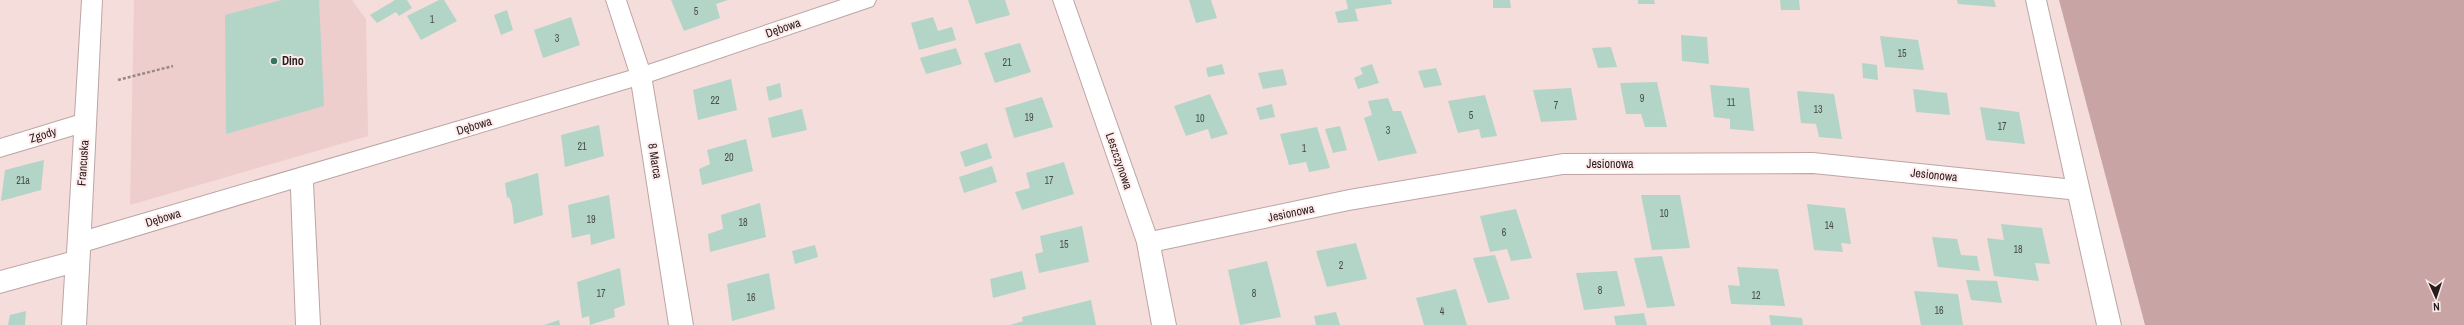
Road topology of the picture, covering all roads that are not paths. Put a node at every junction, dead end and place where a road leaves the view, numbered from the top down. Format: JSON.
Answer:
{"nodes":[{"id":1,"x":92,"y":0,"type":"edge"},
{"id":2,"x":616,"y":0,"type":"edge"},
{"id":3,"x":866,"y":0,"type":"edge"},
{"id":4,"x":1063,"y":0,"type":"edge"},
{"id":5,"x":2036,"y":0,"type":"edge"},
{"id":6,"x":641,"y":76,"type":"junction"},
{"id":7,"x":86,"y":122,"type":"junction"},
{"id":8,"x":0,"y":148,"type":"edge"},
{"id":9,"x":302,"y":176,"type":"junction"},
{"id":10,"x":2079,"y":190,"type":"junction"},
{"id":11,"x":1148,"y":243,"type":"junction"},
{"id":12,"x":78,"y":252,"type":"junction"},
{"id":13,"x":0,"y":282,"type":"edge"},
{"id":14,"x":74,"y":325,"type":"edge"},
{"id":15,"x":308,"y":325,"type":"edge"},
{"id":16,"x":681,"y":325,"type":"edge"},
{"id":17,"x":1164,"y":325,"type":"edge"},
{"id":18,"x":2109,"y":325,"type":"edge"}],
"edges":[{"from":1,"to":7,"type":"street","name":"Francuska"},
{"from":2,"to":6,"type":"street","name":"8 Marca"},
{"from":3,"to":6,"type":"street","name":"Dębowa"},
{"from":4,"to":11,"type":"street","name":"Leszczynowa"},
{"from":5,"to":10,"type":"street"},
{"from":6,"to":9,"type":"street","name":"Dębowa"},
{"from":6,"to":16,"type":"street","name":"8 Marca"},
{"from":7,"to":8,"type":"street","name":"Zgody"},
{"from":7,"to":12,"type":"street","name":"Francuska"},
{"from":9,"to":12,"type":"street","name":"Dębowa"},
{"from":9,"to":15,"type":"street"},
{"from":10,"to":11,"type":"street","name":"Jesionowa"},
{"from":10,"to":18,"type":"street"},
{"from":11,"to":17,"type":"street","name":"Leszczynowa"},
{"from":12,"to":13,"type":"street","name":"Dębowa"},
{"from":12,"to":14,"type":"street","name":"Francuska"}]}
